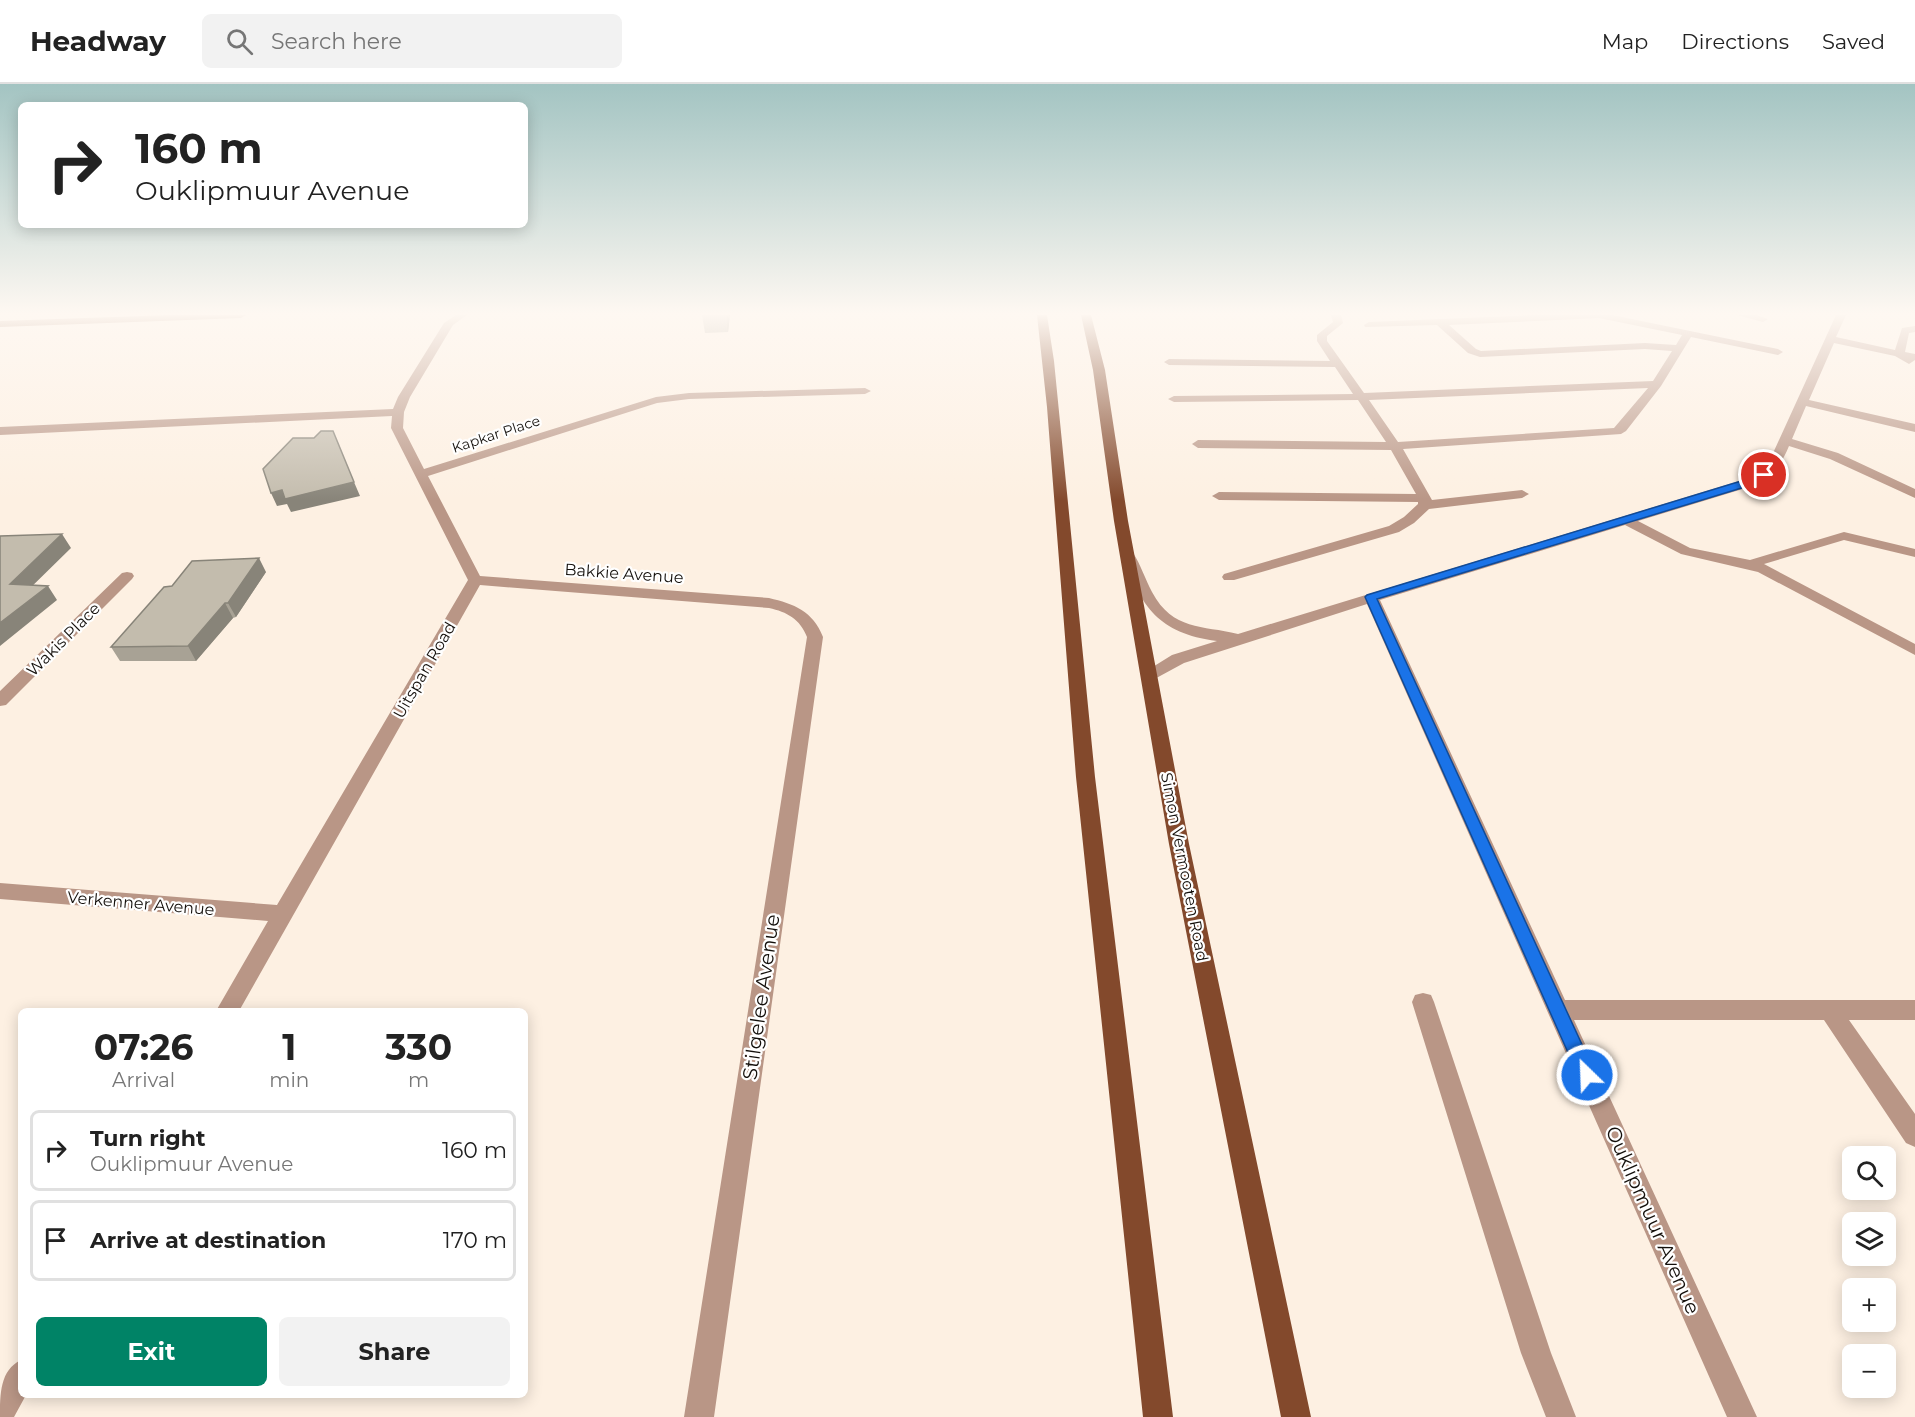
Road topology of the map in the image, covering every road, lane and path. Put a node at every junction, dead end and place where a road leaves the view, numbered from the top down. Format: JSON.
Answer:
{"nodes":[{"id":1,"x":416,"y":377,"type":"edge"},
{"id":2,"x":1050,"y":377,"type":"edge"},
{"id":3,"x":1100,"y":377,"type":"edge"},
{"id":4,"x":1347,"y":377,"type":"edge"},
{"id":5,"x":1661,"y":377,"type":"edge"},
{"id":6,"x":1813,"y":377,"type":"edge"},
{"id":7,"x":1657,"y":384,"type":"junction"},
{"id":8,"x":865,"y":391,"type":"dead end"},
{"id":9,"x":1361,"y":397,"type":"junction"},
{"id":10,"x":1173,"y":399,"type":"dead end"},
{"id":11,"x":1803,"y":402,"type":"junction"},
{"id":12,"x":398,"y":412,"type":"junction"},
{"id":13,"x":1915,"y":428,"type":"edge"},
{"id":14,"x":0,"y":431,"type":"edge"},
{"id":15,"x":1785,"y":441,"type":"junction"},
{"id":16,"x":1198,"y":444,"type":"dead end"},
{"id":17,"x":1395,"y":446,"type":"junction"},
{"id":18,"x":420,"y":474,"type":"junction"},
{"id":19,"x":1522,"y":494,"type":"dead end"},
{"id":20,"x":1915,"y":494,"type":"edge"},
{"id":21,"x":1219,"y":496,"type":"dead end"},
{"id":22,"x":1425,"y":501,"type":"junction"},
{"id":23,"x":1624,"y":519,"type":"junction"},
{"id":24,"x":1915,"y":553,"type":"edge"},
{"id":25,"x":1127,"y":554,"type":"junction"},
{"id":26,"x":1750,"y":564,"type":"junction"},
{"id":27,"x":127,"y":576,"type":"dead end"},
{"id":28,"x":1229,"y":577,"type":"dead end"},
{"id":29,"x":475,"y":580,"type":"junction"},
{"id":30,"x":1371,"y":597,"type":"junction"},
{"id":31,"x":769,"y":603,"type":"joint"},
{"id":32,"x":1239,"y":638,"type":"junction"},
{"id":33,"x":1915,"y":650,"type":"edge"},
{"id":34,"x":1149,"y":676,"type":"junction"},
{"id":35,"x":0,"y":701,"type":"edge"},
{"id":36,"x":0,"y":891,"type":"edge"},
{"id":37,"x":282,"y":914,"type":"junction"},
{"id":38,"x":1423,"y":1002,"type":"dead end"},
{"id":39,"x":229,"y":1008,"type":"edge"},
{"id":40,"x":1558,"y":1010,"type":"junction"},
{"id":41,"x":1830,"y":1010,"type":"junction"},
{"id":42,"x":1915,"y":1010,"type":"edge"},
{"id":43,"x":1915,"y":1135,"type":"edge"},
{"id":44,"x":18,"y":1380,"type":"edge"},
{"id":45,"x":0,"y":1412,"type":"edge"},
{"id":46,"x":699,"y":1417,"type":"edge"},
{"id":47,"x":1158,"y":1417,"type":"edge"},
{"id":48,"x":1296,"y":1417,"type":"edge"},
{"id":49,"x":1561,"y":1417,"type":"edge"},
{"id":50,"x":1742,"y":1417,"type":"edge"}],
"edges":[{"from":1,"to":12,"type":"street"},
{"from":2,"to":47,"type":"main road"},
{"from":3,"to":25,"type":"main road","name":"Simon Vermooten Road"},
{"from":4,"to":9,"type":"street"},
{"from":5,"to":7,"type":"street"},
{"from":6,"to":11,"type":"street"},
{"from":7,"to":9,"type":"street"},
{"from":7,"to":17,"type":"street"},
{"from":8,"to":18,"type":"street","name":"Kapkar Place"},
{"from":9,"to":10,"type":"street"},
{"from":9,"to":17,"type":"street"},
{"from":11,"to":13,"type":"street"},
{"from":11,"to":15,"type":"street"},
{"from":12,"to":14,"type":"street"},
{"from":12,"to":18,"type":"street"},
{"from":15,"to":20,"type":"street"},
{"from":15,"to":23,"type":"street"},
{"from":16,"to":17,"type":"street"},
{"from":17,"to":22,"type":"street"},
{"from":18,"to":29,"type":"street"},
{"from":19,"to":22,"type":"street"},
{"from":21,"to":22,"type":"street"},
{"from":22,"to":28,"type":"street"},
{"from":23,"to":26,"type":"street"},
{"from":23,"to":30,"type":"street"},
{"from":24,"to":26,"type":"street"},
{"from":25,"to":32,"type":"street"},
{"from":25,"to":34,"type":"main road","name":"Simon Vermooten Road"},
{"from":26,"to":33,"type":"street"},
{"from":27,"to":35,"type":"street","name":"Wakis Place"},
{"from":29,"to":31,"type":"street","name":"Bakkie Avenue"},
{"from":29,"to":37,"type":"street","name":"Uitspan Road"},
{"from":30,"to":32,"type":"street"},
{"from":30,"to":40,"type":"street","name":"Ouklipmuur Avenue"},
{"from":31,"to":46,"type":"street","name":"Stilgelee Avenue"},
{"from":32,"to":34,"type":"street"},
{"from":34,"to":48,"type":"main road","name":"Simon Vermooten Road"},
{"from":36,"to":37,"type":"street","name":"Verkenner Avenue"},
{"from":37,"to":39,"type":"street","name":"Uitspan Road"},
{"from":38,"to":49,"type":"street"},
{"from":40,"to":41,"type":"street"},
{"from":40,"to":50,"type":"street","name":"Ouklipmuur Avenue"},
{"from":41,"to":42,"type":"street"},
{"from":41,"to":43,"type":"street"},
{"from":44,"to":45,"type":"street"}]}
